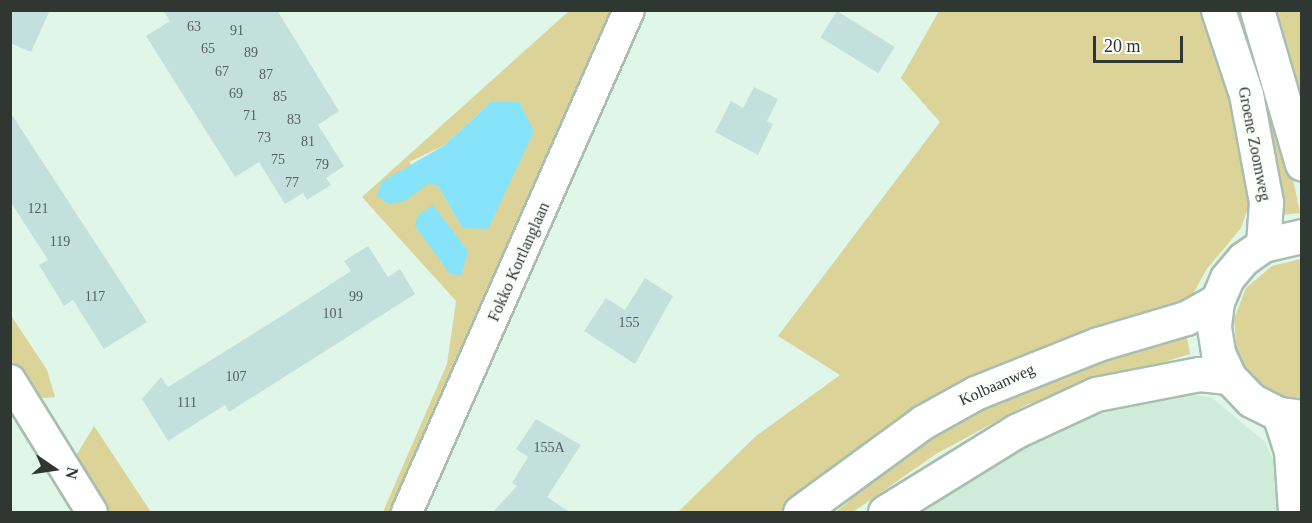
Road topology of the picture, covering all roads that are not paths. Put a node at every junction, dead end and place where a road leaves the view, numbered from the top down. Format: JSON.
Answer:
{"nodes":[{"id":1,"x":629,"y":10,"type":"edge"},
{"id":2,"x":1218,"y":10,"type":"edge"},
{"id":3,"x":1257,"y":10,"type":"edge"},
{"id":4,"x":1302,"y":164,"type":"edge"},
{"id":5,"x":1302,"y":236,"type":"edge"},
{"id":6,"x":1263,"y":245,"type":"junction"},
{"id":7,"x":1217,"y":301,"type":"junction"},
{"id":8,"x":1229,"y":377,"type":"junction"},
{"id":9,"x":10,"y":380,"type":"edge"},
{"id":10,"x":1290,"y":415,"type":"edge"},
{"id":11,"x":92,"y":513,"type":"edge"},
{"id":12,"x":407,"y":513,"type":"edge"},
{"id":13,"x":800,"y":513,"type":"edge"},
{"id":14,"x":885,"y":513,"type":"edge"},
{"id":15,"x":1296,"y":513,"type":"edge"}],
"edges":[{"from":1,"to":12,"type":"street","name":"Fokko Kortlanglaan"},
{"from":2,"to":6,"type":"street","name":"Groene Zoomweg"},
{"from":3,"to":4,"type":"street"},
{"from":5,"to":6,"type":"street"},
{"from":6,"to":7,"type":"street"},
{"from":7,"to":8,"type":"street"},
{"from":7,"to":13,"type":"street","name":"Kolbaanweg"},
{"from":8,"to":10,"type":"street"},
{"from":8,"to":14,"type":"street"},
{"from":9,"to":11,"type":"street"},
{"from":10,"to":15,"type":"street"}]}
